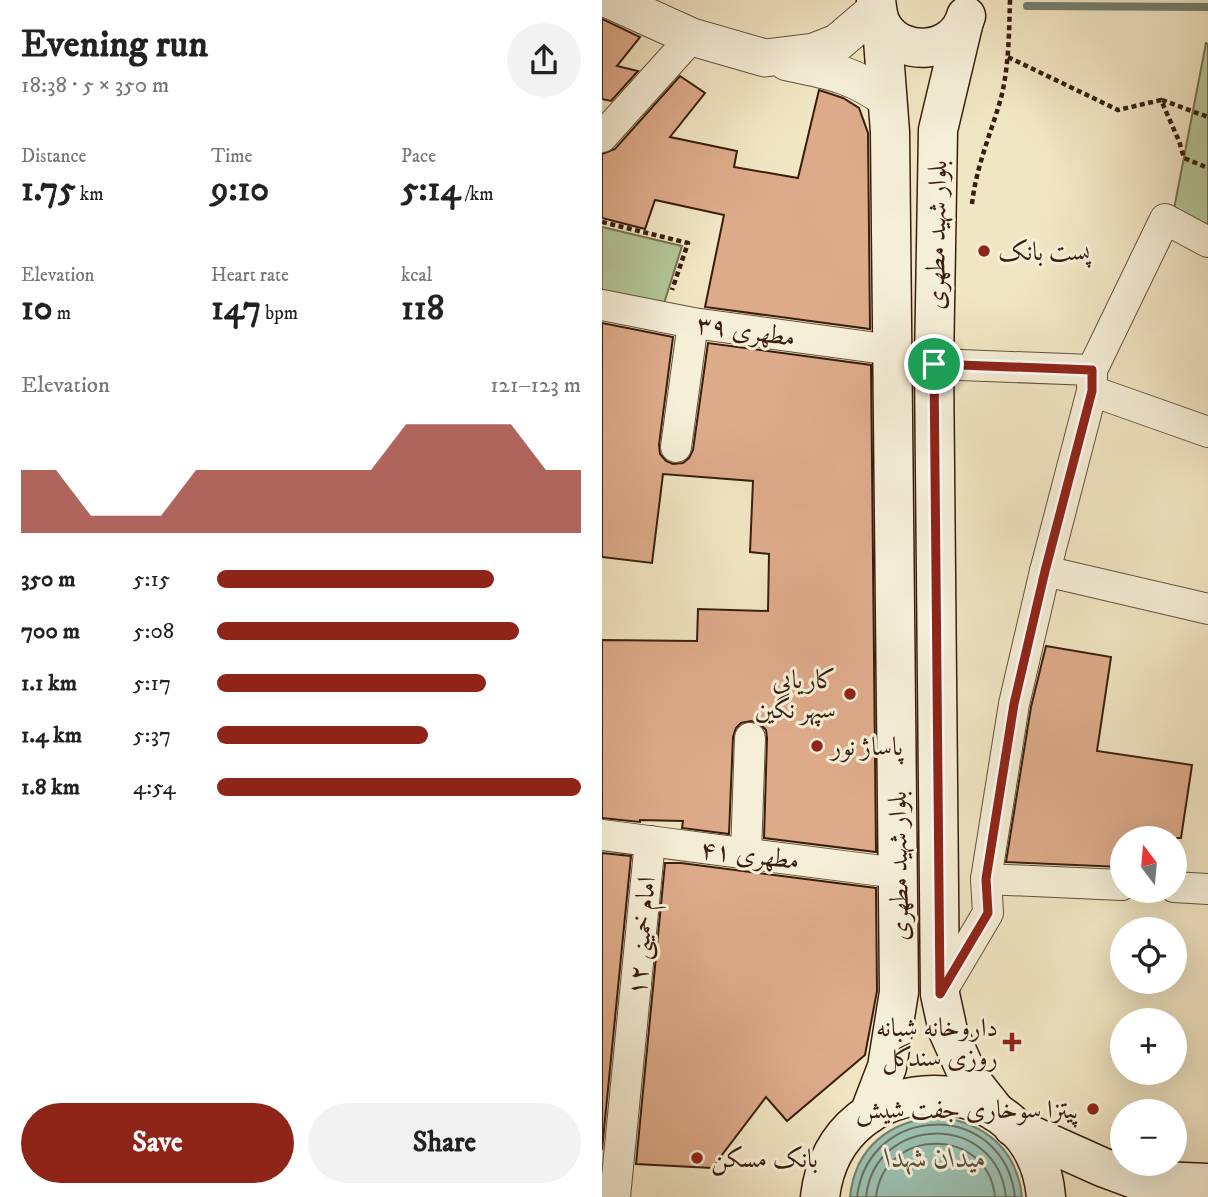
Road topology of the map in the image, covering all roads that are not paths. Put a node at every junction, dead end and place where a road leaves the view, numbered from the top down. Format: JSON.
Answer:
{"nodes":[{"id":1,"x":610,"y":0,"type":"edge"},
{"id":2,"x":879,"y":12,"type":"edge"},
{"id":3,"x":966,"y":12,"type":"edge"},
{"id":4,"x":692,"y":37,"type":"junction"},
{"id":5,"x":765,"y":58,"type":"junction"},
{"id":6,"x":887,"y":99,"type":"junction"},
{"id":7,"x":607,"y":123,"type":"edge"},
{"id":8,"x":1208,"y":242,"type":"edge"},
{"id":9,"x":602,"y":305,"type":"edge"},
{"id":10,"x":693,"y":323,"type":"junction"},
{"id":11,"x":892,"y":350,"type":"junction"},
{"id":12,"x":934,"y":364,"type":"junction"},
{"id":13,"x":1092,"y":380,"type":"junction"},
{"id":14,"x":1208,"y":432,"type":"edge"},
{"id":15,"x":676,"y":447,"type":"dead end"},
{"id":16,"x":1045,"y":571,"type":"junction"},
{"id":17,"x":1208,"y":609,"type":"edge"},
{"id":18,"x":750,"y":738,"type":"dead end"},
{"id":19,"x":602,"y":835,"type":"edge"},
{"id":20,"x":650,"y":841,"type":"junction"},
{"id":21,"x":746,"y":853,"type":"junction"},
{"id":22,"x":898,"y":873,"type":"junction"},
{"id":23,"x":986,"y":879,"type":"junction"},
{"id":24,"x":1110,"y":884,"type":"edge"},
{"id":25,"x":1187,"y":888,"type":"edge"},
{"id":26,"x":1208,"y":889,"type":"edge"},
{"id":27,"x":940,"y":994,"type":"junction"},
{"id":28,"x":869,"y":1114,"type":"junction"},
{"id":29,"x":1004,"y":1120,"type":"junction"},
{"id":30,"x":1208,"y":1182,"type":"edge"},
{"id":31,"x":615,"y":1197,"type":"edge"},
{"id":32,"x":820,"y":1197,"type":"edge"},
{"id":33,"x":1046,"y":1197,"type":"edge"}],
"edges":[{"from":1,"to":4,"type":"street"},
{"from":2,"to":3,"type":"main road"},
{"from":2,"to":5,"type":"street"},
{"from":2,"to":6,"type":"main road","name":"بلوار شهید مطهری"},
{"from":3,"to":12,"type":"main road","name":"بلوار شهید مطهری"},
{"from":4,"to":5,"type":"street"},
{"from":4,"to":7,"type":"street"},
{"from":5,"to":6,"type":"street"},
{"from":6,"to":11,"type":"main road","name":"بلوار شهید مطهری"},
{"from":8,"to":13,"type":"street"},
{"from":9,"to":10,"type":"street","name":"مطهری ۳۹"},
{"from":10,"to":11,"type":"street","name":"مطهری ۳۹"},
{"from":10,"to":15,"type":"street"},
{"from":11,"to":22,"type":"main road","name":"بلوار شهید مطهری"},
{"from":12,"to":13,"type":"street"},
{"from":12,"to":27,"type":"main road","name":"بلوار شهید مطهری"},
{"from":13,"to":14,"type":"street"},
{"from":13,"to":16,"type":"street"},
{"from":16,"to":17,"type":"street"},
{"from":16,"to":23,"type":"street"},
{"from":18,"to":21,"type":"street"},
{"from":19,"to":20,"type":"street","name":"مطهری ۴۱"},
{"from":20,"to":21,"type":"street","name":"مطهری ۴۱"},
{"from":20,"to":31,"type":"street","name":"امام خمینی ۱۲"},
{"from":21,"to":22,"type":"street","name":"مطهری ۴۱"},
{"from":22,"to":28,"type":"main road","name":"بلوار شهید مطهری"},
{"from":23,"to":24,"type":"street"},
{"from":23,"to":27,"type":"street"},
{"from":25,"to":26,"type":"street"},
{"from":27,"to":29,"type":"main road","name":"بلوار شهید مطهری"},
{"from":28,"to":29,"type":"main road"},
{"from":28,"to":32,"type":"main road"},
{"from":29,"to":30,"type":"main road"},
{"from":29,"to":33,"type":"main road"}]}
